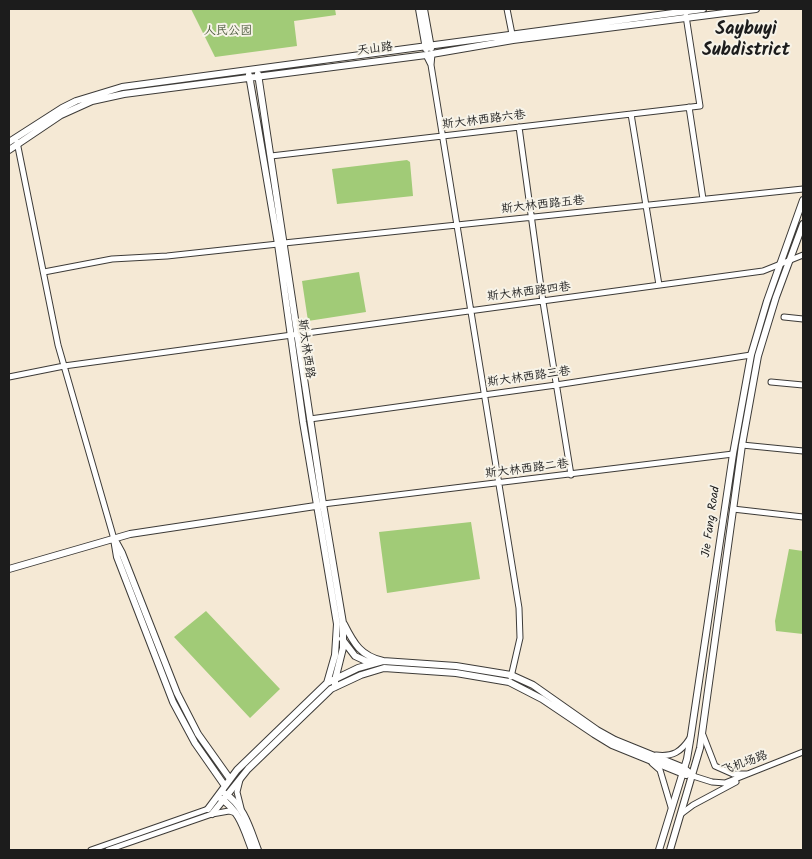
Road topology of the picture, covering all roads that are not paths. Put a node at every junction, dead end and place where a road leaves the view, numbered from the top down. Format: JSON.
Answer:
{"nodes":[{"id":1,"x":419,"y":9,"type":"edge"},
{"id":2,"x":424,"y":9,"type":"edge"},
{"id":3,"x":508,"y":9,"type":"edge"},
{"id":4,"x":703,"y":9,"type":"edge"},
{"id":5,"x":756,"y":9,"type":"edge"},
{"id":6,"x":685,"y":12,"type":"edge"},
{"id":7,"x":512,"y":34,"type":"junction"},
{"id":8,"x":428,"y":46,"type":"junction"},
{"id":9,"x":429,"y":55,"type":"junction"},
{"id":10,"x":249,"y":74,"type":"junction"},
{"id":11,"x":258,"y":74,"type":"junction"},
{"id":12,"x":689,"y":107,"type":"junction"},
{"id":13,"x":632,"y":114,"type":"junction"},
{"id":14,"x":519,"y":127,"type":"junction"},
{"id":15,"x":442,"y":136,"type":"junction"},
{"id":16,"x":17,"y":140,"type":"junction"},
{"id":17,"x":9,"y":142,"type":"edge"},
{"id":18,"x":9,"y":150,"type":"edge"},
{"id":19,"x":271,"y":156,"type":"junction"},
{"id":20,"x":803,"y":189,"type":"edge"},
{"id":21,"x":703,"y":199,"type":"junction"},
{"id":22,"x":803,"y":200,"type":"edge"},
{"id":23,"x":646,"y":205,"type":"junction"},
{"id":24,"x":532,"y":217,"type":"junction"},
{"id":25,"x":803,"y":224,"type":"edge"},
{"id":26,"x":457,"y":225,"type":"junction"},
{"id":27,"x":281,"y":244,"type":"junction"},
{"id":28,"x":803,"y":255,"type":"edge"},
{"id":29,"x":790,"y":260,"type":"junction"},
{"id":30,"x":780,"y":264,"type":"junction"},
{"id":31,"x":44,"y":272,"type":"junction"},
{"id":32,"x":659,"y":285,"type":"junction"},
{"id":33,"x":543,"y":302,"type":"junction"},
{"id":34,"x":471,"y":311,"type":"junction"},
{"id":35,"x":784,"y":317,"type":"dead end"},
{"id":36,"x":803,"y":319,"type":"edge"},
{"id":37,"x":295,"y":334,"type":"junction"},
{"id":38,"x":751,"y":355,"type":"junction"},
{"id":39,"x":64,"y":366,"type":"junction"},
{"id":40,"x":9,"y":377,"type":"edge"},
{"id":41,"x":771,"y":382,"type":"dead end"},
{"id":42,"x":556,"y":385,"type":"junction"},
{"id":43,"x":803,"y":385,"type":"edge"},
{"id":44,"x":484,"y":394,"type":"junction"},
{"id":45,"x":310,"y":419,"type":"junction"},
{"id":46,"x":742,"y":445,"type":"junction"},
{"id":47,"x":803,"y":451,"type":"edge"},
{"id":48,"x":733,"y":454,"type":"junction"},
{"id":49,"x":571,"y":475,"type":"junction"},
{"id":50,"x":499,"y":483,"type":"junction"},
{"id":51,"x":321,"y":505,"type":"junction"},
{"id":52,"x":733,"y":509,"type":"junction"},
{"id":53,"x":803,"y":517,"type":"edge"},
{"id":54,"x":114,"y":539,"type":"junction"},
{"id":55,"x":9,"y":569,"type":"edge"},
{"id":56,"x":343,"y":623,"type":"junction"},
{"id":57,"x":338,"y":629,"type":"junction"},
{"id":58,"x":343,"y":640,"type":"junction"},
{"id":59,"x":372,"y":664,"type":"junction"},
{"id":60,"x":384,"y":664,"type":"junction"},
{"id":61,"x":511,"y":675,"type":"junction"},
{"id":62,"x":335,"y":680,"type":"junction"},
{"id":63,"x":509,"y":682,"type":"junction"},
{"id":64,"x":327,"y":683,"type":"junction"},
{"id":65,"x":335,"y":688,"type":"junction"},
{"id":66,"x":702,"y":729,"type":"junction"},
{"id":67,"x":691,"y":735,"type":"junction"},
{"id":68,"x":803,"y":752,"type":"edge"},
{"id":69,"x":649,"y":757,"type":"junction"},
{"id":70,"x":683,"y":771,"type":"junction"},
{"id":71,"x":750,"y":774,"type":"junction"},
{"id":72,"x":242,"y":775,"type":"junction"},
{"id":73,"x":693,"y":776,"type":"junction"},
{"id":74,"x":230,"y":779,"type":"junction"},
{"id":75,"x":223,"y":794,"type":"junction"},
{"id":76,"x":671,"y":811,"type":"junction"},
{"id":77,"x":210,"y":812,"type":"junction"},
{"id":78,"x":240,"y":813,"type":"junction"},
{"id":79,"x":681,"y":814,"type":"junction"},
{"id":80,"x":91,"y":850,"type":"edge"},
{"id":81,"x":108,"y":850,"type":"edge"},
{"id":82,"x":252,"y":850,"type":"edge"},
{"id":83,"x":258,"y":850,"type":"edge"},
{"id":84,"x":659,"y":850,"type":"edge"},
{"id":85,"x":670,"y":850,"type":"edge"}],
"edges":[{"from":1,"to":8,"type":"main road"},
{"from":2,"to":8,"type":"main road"},
{"from":3,"to":7,"type":"street"},
{"from":4,"to":6,"type":"main road","name":"天山路"},
{"from":5,"to":6,"type":"main road","name":"天山路"},
{"from":6,"to":7,"type":"main road","name":"天山路"},
{"from":6,"to":9,"type":"main road","name":"天山路"},
{"from":6,"to":12,"type":"street","name":"斯大林西路六巷"},
{"from":7,"to":8,"type":"main road","name":"天山路"},
{"from":8,"to":9,"type":"main road"},
{"from":8,"to":11,"type":"main road","name":"天山路"},
{"from":9,"to":11,"type":"main road","name":"天山路"},
{"from":9,"to":15,"type":"street"},
{"from":10,"to":11,"type":"main road","name":"天山路"},
{"from":10,"to":16,"type":"main road","name":"天山路"},
{"from":10,"to":27,"type":"main road","name":"斯大林西路"},
{"from":11,"to":19,"type":"main road","name":"斯大林西路"},
{"from":12,"to":13,"type":"street","name":"斯大林西路六巷"},
{"from":12,"to":21,"type":"street"},
{"from":13,"to":14,"type":"street","name":"斯大林西路六巷"},
{"from":13,"to":23,"type":"street"},
{"from":14,"to":15,"type":"street","name":"斯大林西路六巷"},
{"from":14,"to":24,"type":"street"},
{"from":15,"to":19,"type":"street","name":"斯大林西路六巷"},
{"from":15,"to":26,"type":"street"},
{"from":16,"to":17,"type":"main road","name":"天山路"},
{"from":16,"to":18,"type":"main road","name":"天山路"},
{"from":16,"to":31,"type":"street"},
{"from":19,"to":27,"type":"main road","name":"斯大林西路"},
{"from":20,"to":21,"type":"street","name":"斯大林西路五巷"},
{"from":21,"to":23,"type":"street","name":"斯大林西路五巷"},
{"from":22,"to":30,"type":"main road","name":"Jie Fang Road"},
{"from":23,"to":24,"type":"street","name":"斯大林西路五巷"},
{"from":23,"to":32,"type":"street"},
{"from":24,"to":26,"type":"street","name":"斯大林西路五巷"},
{"from":24,"to":33,"type":"street"},
{"from":25,"to":29,"type":"main road","name":"Jie Fang Road"},
{"from":26,"to":27,"type":"street","name":"斯大林西路五巷"},
{"from":26,"to":34,"type":"street"},
{"from":27,"to":31,"type":"street","name":"斯大林西路五巷"},
{"from":27,"to":37,"type":"main road","name":"斯大林西路"},
{"from":28,"to":29,"type":"street","name":"斯大林西路四巷"},
{"from":29,"to":30,"type":"street","name":"斯大林西路四巷"},
{"from":29,"to":46,"type":"main road","name":"Jie Fang Road"},
{"from":30,"to":32,"type":"street","name":"斯大林西路四巷"},
{"from":30,"to":38,"type":"main road","name":"Jie Fang Road"},
{"from":31,"to":39,"type":"street"},
{"from":32,"to":33,"type":"street","name":"斯大林西路四巷"},
{"from":33,"to":34,"type":"street","name":"斯大林西路四巷"},
{"from":33,"to":42,"type":"street"},
{"from":34,"to":37,"type":"street","name":"斯大林西路四巷"},
{"from":34,"to":44,"type":"street"},
{"from":35,"to":36,"type":"street"},
{"from":37,"to":39,"type":"street","name":"斯大林西路四巷"},
{"from":37,"to":45,"type":"main road","name":"斯大林西路"},
{"from":37,"to":51,"type":"main road","name":"斯大林西路"},
{"from":38,"to":42,"type":"street","name":"斯大林西路三巷"},
{"from":38,"to":48,"type":"main road","name":"Jie Fang Road"},
{"from":39,"to":40,"type":"street","name":"斯大林西路四巷"},
{"from":39,"to":54,"type":"street"},
{"from":41,"to":43,"type":"street"},
{"from":42,"to":44,"type":"street","name":"斯大林西路三巷"},
{"from":42,"to":49,"type":"street"},
{"from":44,"to":45,"type":"street","name":"斯大林西路三巷"},
{"from":44,"to":50,"type":"street"},
{"from":45,"to":51,"type":"main road","name":"斯大林西路"},
{"from":46,"to":47,"type":"street"},
{"from":46,"to":52,"type":"main road","name":"Jie Fang Road"},
{"from":48,"to":49,"type":"street","name":"斯大林西路二巷"},
{"from":48,"to":67,"type":"main road","name":"Jie Fang Road"},
{"from":49,"to":50,"type":"street","name":"斯大林西路二巷"},
{"from":50,"to":51,"type":"street","name":"斯大林西路二巷"},
{"from":50,"to":61,"type":"street"},
{"from":51,"to":54,"type":"main road"},
{"from":51,"to":56,"type":"main road","name":"斯大林西路"},
{"from":51,"to":57,"type":"main road","name":"斯大林西路"},
{"from":52,"to":53,"type":"street"},
{"from":52,"to":66,"type":"main road","name":"Jie Fang Road"},
{"from":54,"to":55,"type":"main road"},
{"from":54,"to":74,"type":"main road"},
{"from":54,"to":75,"type":"main road"},
{"from":56,"to":58,"type":"main road"},
{"from":56,"to":60,"type":"main road"},
{"from":57,"to":58,"type":"main road"},
{"from":57,"to":64,"type":"main road"},
{"from":58,"to":59,"type":"main road"},
{"from":58,"to":62,"type":"main road"},
{"from":59,"to":60,"type":"main road"},
{"from":59,"to":62,"type":"main road"},
{"from":60,"to":61,"type":"main road"},
{"from":60,"to":63,"type":"main road"},
{"from":60,"to":65,"type":"main road"},
{"from":61,"to":63,"type":"street"},
{"from":61,"to":69,"type":"main road"},
{"from":62,"to":64,"type":"main road"},
{"from":62,"to":65,"type":"main road"},
{"from":63,"to":69,"type":"main road"},
{"from":64,"to":74,"type":"main road"},
{"from":65,"to":72,"type":"main road"},
{"from":66,"to":71,"type":"street"},
{"from":66,"to":73,"type":"main road","name":"Jie Fang Road"},
{"from":67,"to":69,"type":"street"},
{"from":67,"to":70,"type":"main road","name":"Jie Fang Road"},
{"from":68,"to":71,"type":"street","name":"飞机场路"},
{"from":69,"to":70,"type":"main road"},
{"from":69,"to":76,"type":"street"},
{"from":70,"to":73,"type":"main road"},
{"from":70,"to":76,"type":"main road","name":"Jie Fang Road"},
{"from":71,"to":73,"type":"street","name":"飞机场路"},
{"from":71,"to":79,"type":"street"},
{"from":72,"to":75,"type":"main road"},
{"from":72,"to":78,"type":"street"},
{"from":73,"to":79,"type":"main road","name":"Jie Fang Road"},
{"from":74,"to":75,"type":"main road"},
{"from":75,"to":77,"type":"main road"},
{"from":75,"to":78,"type":"main road"},
{"from":76,"to":84,"type":"main road","name":"Jie Fang Road"},
{"from":77,"to":78,"type":"street"},
{"from":77,"to":80,"type":"street"},
{"from":77,"to":81,"type":"street"},
{"from":78,"to":82,"type":"main road"},
{"from":78,"to":83,"type":"main road"},
{"from":79,"to":85,"type":"main road","name":"Jie Fang Road"}]}
